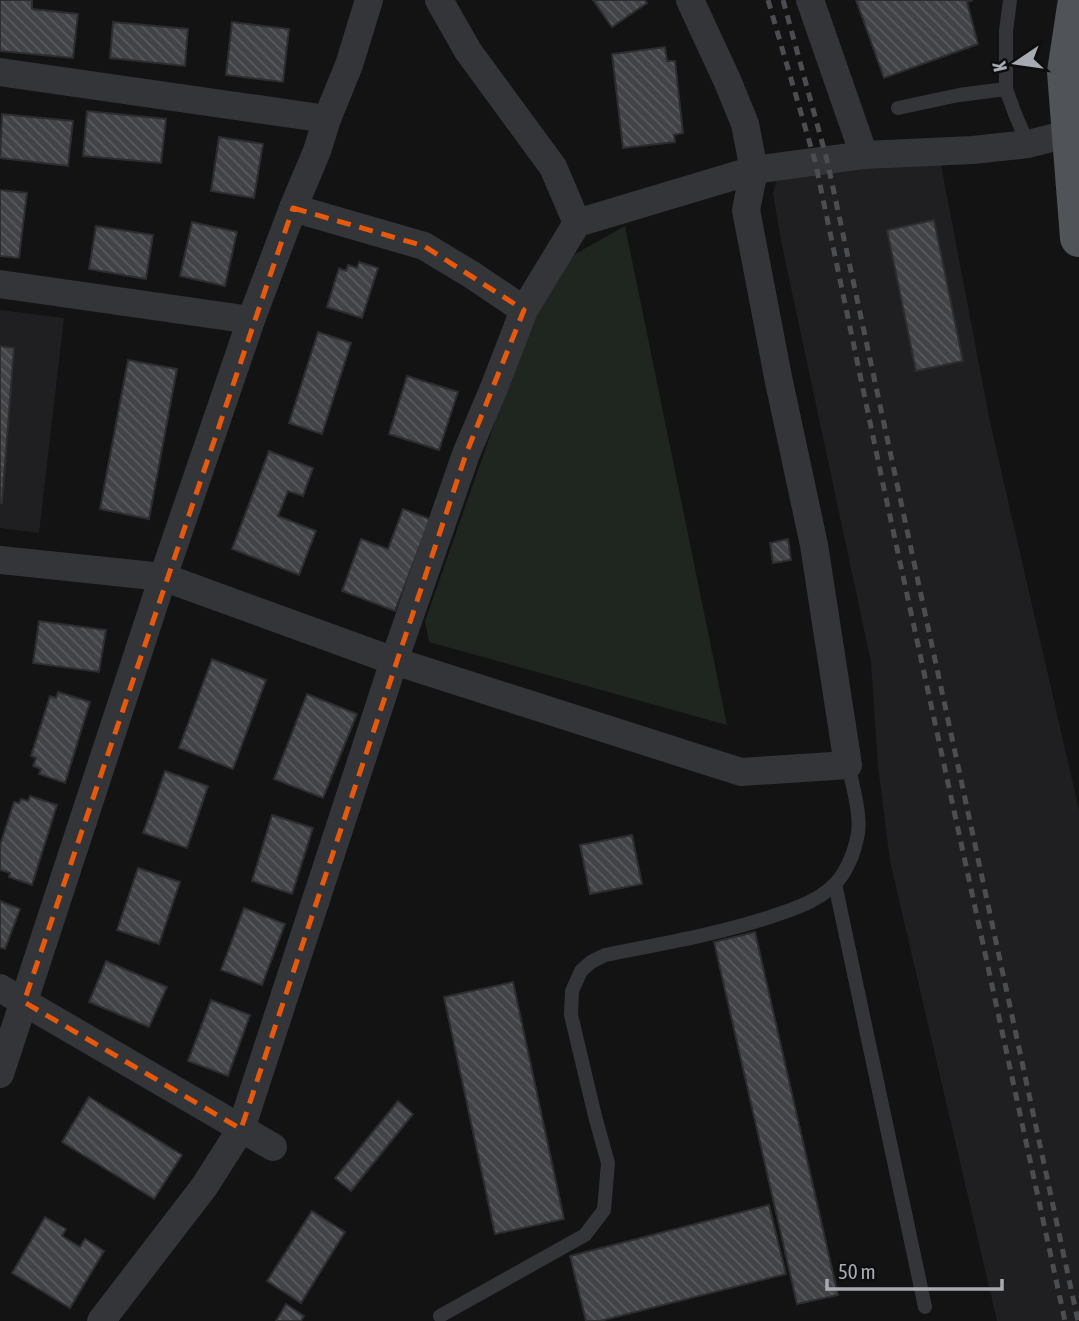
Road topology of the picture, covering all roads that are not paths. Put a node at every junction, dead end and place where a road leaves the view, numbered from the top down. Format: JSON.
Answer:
{"nodes":[{"id":1,"x":369,"y":0,"type":"edge"},
{"id":2,"x":439,"y":0,"type":"edge"},
{"id":3,"x":690,"y":0,"type":"edge"},
{"id":4,"x":810,"y":0,"type":"edge"},
{"id":5,"x":1010,"y":0,"type":"edge"},
{"id":6,"x":1074,"y":9,"type":"edge"},
{"id":7,"x":0,"y":72,"type":"edge"},
{"id":8,"x":1006,"y":89,"type":"junction"},
{"id":9,"x":898,"y":108,"type":"dead end"},
{"id":10,"x":327,"y":119,"type":"junction"},
{"id":11,"x":1071,"y":133,"type":"junction"},
{"id":12,"x":1028,"y":144,"type":"junction"},
{"id":13,"x":864,"y":155,"type":"junction"},
{"id":14,"x":754,"y":170,"type":"junction"},
{"id":15,"x":293,"y":208,"type":"junction"},
{"id":16,"x":577,"y":223,"type":"junction"},
{"id":17,"x":1079,"y":238,"type":"edge"},
{"id":18,"x":0,"y":284,"type":"edge"},
{"id":19,"x":524,"y":310,"type":"junction"},
{"id":20,"x":251,"y":320,"type":"junction"},
{"id":21,"x":0,"y":560,"type":"edge"},
{"id":22,"x":163,"y":576,"type":"junction"},
{"id":23,"x":394,"y":662,"type":"junction"},
{"id":24,"x":848,"y":765,"type":"junction"},
{"id":25,"x":835,"y":884,"type":"junction"},
{"id":26,"x":12,"y":995,"type":"edge"},
{"id":27,"x":0,"y":1074,"type":"edge"},
{"id":28,"x":242,"y":1129,"type":"junction"},
{"id":29,"x":273,"y":1147,"type":"dead end"},
{"id":30,"x":925,"y":1307,"type":"dead end"},
{"id":31,"x":440,"y":1315,"type":"dead end"},
{"id":32,"x":102,"y":1321,"type":"edge"}],
"edges":[{"from":1,"to":10,"type":"street"},
{"from":2,"to":16,"type":"street"},
{"from":3,"to":14,"type":"street"},
{"from":4,"to":13,"type":"street"},
{"from":5,"to":8,"type":"lane"},
{"from":6,"to":11,"type":"main road"},
{"from":7,"to":10,"type":"street"},
{"from":8,"to":9,"type":"lane"},
{"from":8,"to":12,"type":"lane"},
{"from":10,"to":15,"type":"street"},
{"from":11,"to":12,"type":"street"},
{"from":11,"to":17,"type":"main road"},
{"from":12,"to":13,"type":"street"},
{"from":13,"to":14,"type":"street"},
{"from":14,"to":16,"type":"street"},
{"from":14,"to":24,"type":"street"},
{"from":15,"to":19,"type":"street"},
{"from":15,"to":20,"type":"street"},
{"from":16,"to":19,"type":"street"},
{"from":18,"to":20,"type":"street"},
{"from":19,"to":23,"type":"street"},
{"from":20,"to":22,"type":"street"},
{"from":21,"to":22,"type":"street"},
{"from":22,"to":23,"type":"street"},
{"from":22,"to":26,"type":"street"},
{"from":23,"to":24,"type":"street"},
{"from":23,"to":28,"type":"street"},
{"from":24,"to":25,"type":"lane"},
{"from":25,"to":30,"type":"lane"},
{"from":25,"to":31,"type":"lane"},
{"from":26,"to":27,"type":"street"},
{"from":26,"to":28,"type":"street"},
{"from":28,"to":29,"type":"street"},
{"from":28,"to":32,"type":"street"}]}
